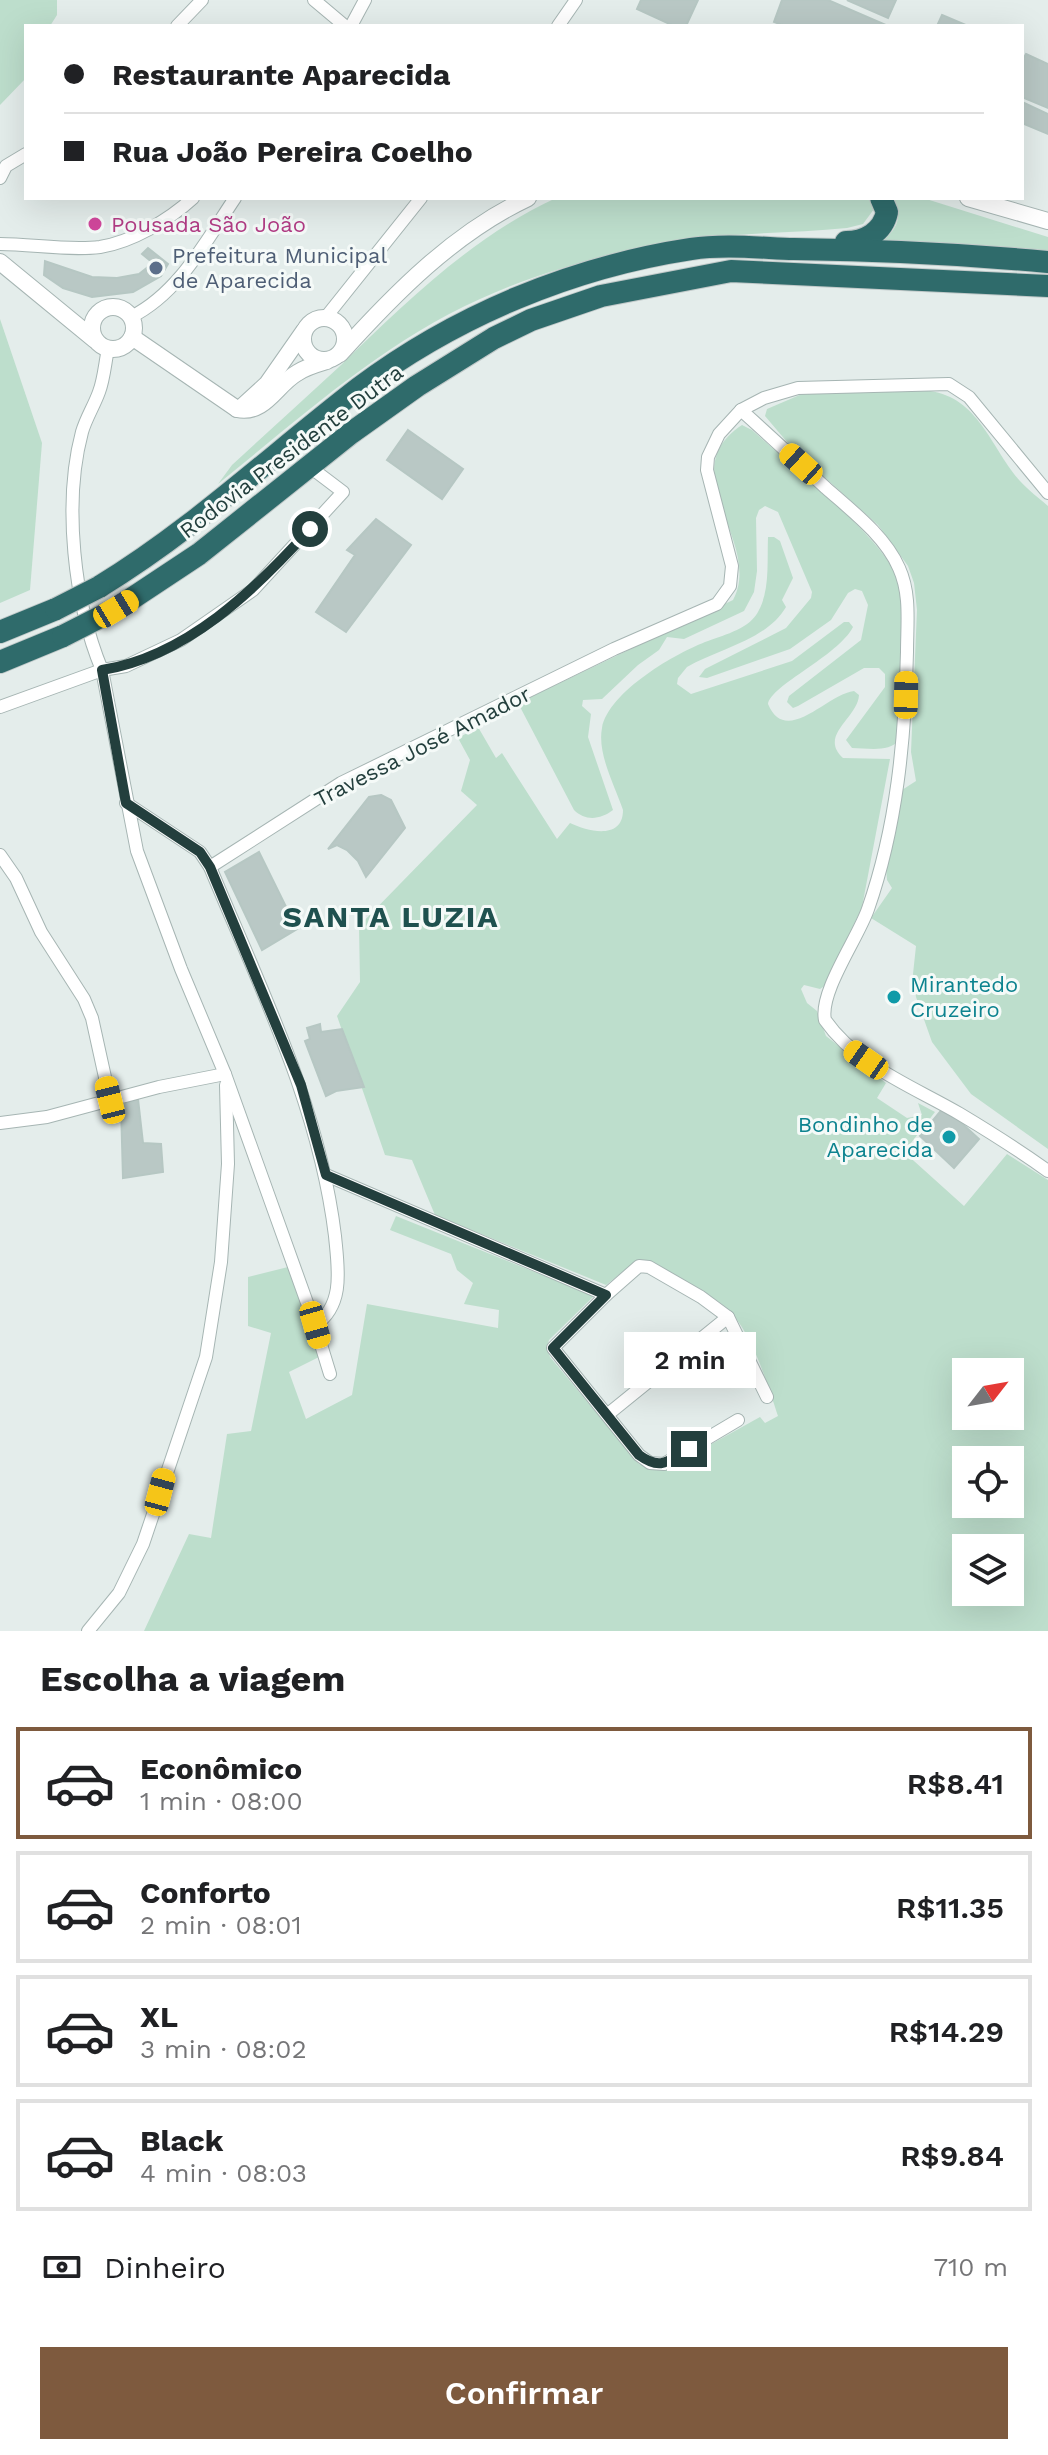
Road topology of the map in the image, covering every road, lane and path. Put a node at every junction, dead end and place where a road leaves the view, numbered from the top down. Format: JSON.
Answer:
{"nodes":[{"id":1,"x":202,"y":0,"type":"edge"},
{"id":2,"x":314,"y":0,"type":"edge"},
{"id":3,"x":365,"y":0,"type":"edge"},
{"id":4,"x":576,"y":0,"type":"edge"},
{"id":5,"x":179,"y":24,"type":"edge"},
{"id":6,"x":345,"y":24,"type":"edge"},
{"id":7,"x":349,"y":24,"type":"edge"},
{"id":8,"x":559,"y":24,"type":"edge"},
{"id":9,"x":24,"y":155,"type":"edge"},
{"id":10,"x":0,"y":178,"type":"edge"},
{"id":11,"x":190,"y":200,"type":"edge"},
{"id":12,"x":234,"y":200,"type":"edge"},
{"id":13,"x":419,"y":200,"type":"edge"},
{"id":14,"x":525,"y":200,"type":"edge"},
{"id":15,"x":882,"y":200,"type":"edge"},
{"id":16,"x":975,"y":200,"type":"edge"},
{"id":17,"x":1048,"y":221,"type":"edge"},
{"id":18,"x":0,"y":244,"type":"edge"},
{"id":19,"x":754,"y":248,"type":"junction"},
{"id":20,"x":0,"y":262,"type":"edge"},
{"id":21,"x":1048,"y":262,"type":"edge"},
{"id":22,"x":1048,"y":286,"type":"edge"},
{"id":23,"x":57,"y":306,"type":"junction"},
{"id":24,"x":108,"y":307,"type":"junction"},
{"id":25,"x":380,"y":310,"type":"junction"},
{"id":26,"x":131,"y":317,"type":"junction"},
{"id":27,"x":329,"y":318,"type":"junction"},
{"id":28,"x":305,"y":330,"type":"junction"},
{"id":29,"x":132,"y":337,"type":"junction"},
{"id":30,"x":102,"y":345,"type":"junction"},
{"id":31,"x":335,"y":357,"type":"junction"},
{"id":32,"x":237,"y":409,"type":"junction"},
{"id":33,"x":741,"y":410,"type":"junction"},
{"id":34,"x":310,"y":467,"type":"junction"},
{"id":35,"x":1048,"y":493,"type":"edge"},
{"id":36,"x":0,"y":632,"type":"edge"},
{"id":37,"x":0,"y":662,"type":"edge"},
{"id":38,"x":102,"y":670,"type":"junction"},
{"id":39,"x":0,"y":707,"type":"edge"},
{"id":40,"x":126,"y":803,"type":"junction"},
{"id":41,"x":0,"y":855,"type":"edge"},
{"id":42,"x":210,"y":867,"type":"junction"},
{"id":43,"x":225,"y":1074,"type":"junction"},
{"id":44,"x":110,"y":1100,"type":"junction"},
{"id":45,"x":0,"y":1123,"type":"edge"},
{"id":46,"x":253,"y":1152,"type":"junction"},
{"id":47,"x":228,"y":1164,"type":"junction"},
{"id":48,"x":1048,"y":1171,"type":"edge"},
{"id":49,"x":326,"y":1175,"type":"junction"},
{"id":50,"x":606,"y":1295,"type":"junction"},
{"id":51,"x":728,"y":1317,"type":"junction"},
{"id":52,"x":315,"y":1325,"type":"junction"},
{"id":53,"x":330,"y":1374,"type":"dead end"},
{"id":54,"x":767,"y":1397,"type":"dead end"},
{"id":55,"x":607,"y":1415,"type":"junction"},
{"id":56,"x":738,"y":1420,"type":"dead end"},
{"id":57,"x":88,"y":1631,"type":"edge"}],
"edges":[{"from":1,"to":5,"type":"street"},
{"from":2,"to":6,"type":"street"},
{"from":3,"to":7,"type":"street"},
{"from":4,"to":8,"type":"street"},
{"from":9,"to":10,"type":"street"},
{"from":11,"to":18,"type":"street"},
{"from":12,"to":26,"type":"street"},
{"from":13,"to":27,"type":"street"},
{"from":14,"to":25,"type":"street"},
{"from":15,"to":19,"type":"highway"},
{"from":16,"to":17,"type":"street"},
{"from":19,"to":21,"type":"highway","name":"Rodovia Presidente Dutra"},
{"from":19,"to":36,"type":"highway","name":"Rodovia Presidente Dutra","bridge":true},
{"from":20,"to":23,"type":"street"},
{"from":22,"to":34,"type":"highway","name":"Rodovia Presidente Dutra"},
{"from":23,"to":24,"type":"street"},
{"from":23,"to":30,"type":"street"},
{"from":24,"to":26,"type":"street"},
{"from":24,"to":30,"type":"street"},
{"from":25,"to":27,"type":"street"},
{"from":25,"to":31,"type":"street"},
{"from":26,"to":29,"type":"street"},
{"from":27,"to":28,"type":"street"},
{"from":27,"to":31,"type":"street"},
{"from":28,"to":31,"type":"street"},
{"from":28,"to":32,"type":"street"},
{"from":29,"to":30,"type":"street"},
{"from":29,"to":32,"type":"street"},
{"from":30,"to":38,"type":"street"},
{"from":31,"to":32,"type":"street"},
{"from":33,"to":35,"type":"street"},
{"from":33,"to":42,"type":"street","name":"Travessa José Amador"},
{"from":33,"to":48,"type":"street"},
{"from":34,"to":37,"type":"highway","name":"Rodovia Presidente Dutra","bridge":true},
{"from":34,"to":38,"type":"street"},
{"from":38,"to":39,"type":"street"},
{"from":38,"to":40,"type":"street"},
{"from":40,"to":42,"type":"street"},
{"from":40,"to":43,"type":"street"},
{"from":41,"to":44,"type":"street"},
{"from":42,"to":49,"type":"street"},
{"from":43,"to":44,"type":"street"},
{"from":43,"to":46,"type":"street"},
{"from":43,"to":47,"type":"street"},
{"from":44,"to":45,"type":"street"},
{"from":46,"to":47,"type":"street"},
{"from":46,"to":52,"type":"street"},
{"from":47,"to":57,"type":"street"},
{"from":49,"to":50,"type":"street"},
{"from":49,"to":52,"type":"street"},
{"from":50,"to":51,"type":"street"},
{"from":50,"to":55,"type":"street"},
{"from":51,"to":54,"type":"street"},
{"from":51,"to":55,"type":"street"},
{"from":52,"to":53,"type":"street"},
{"from":55,"to":56,"type":"street"}]}
